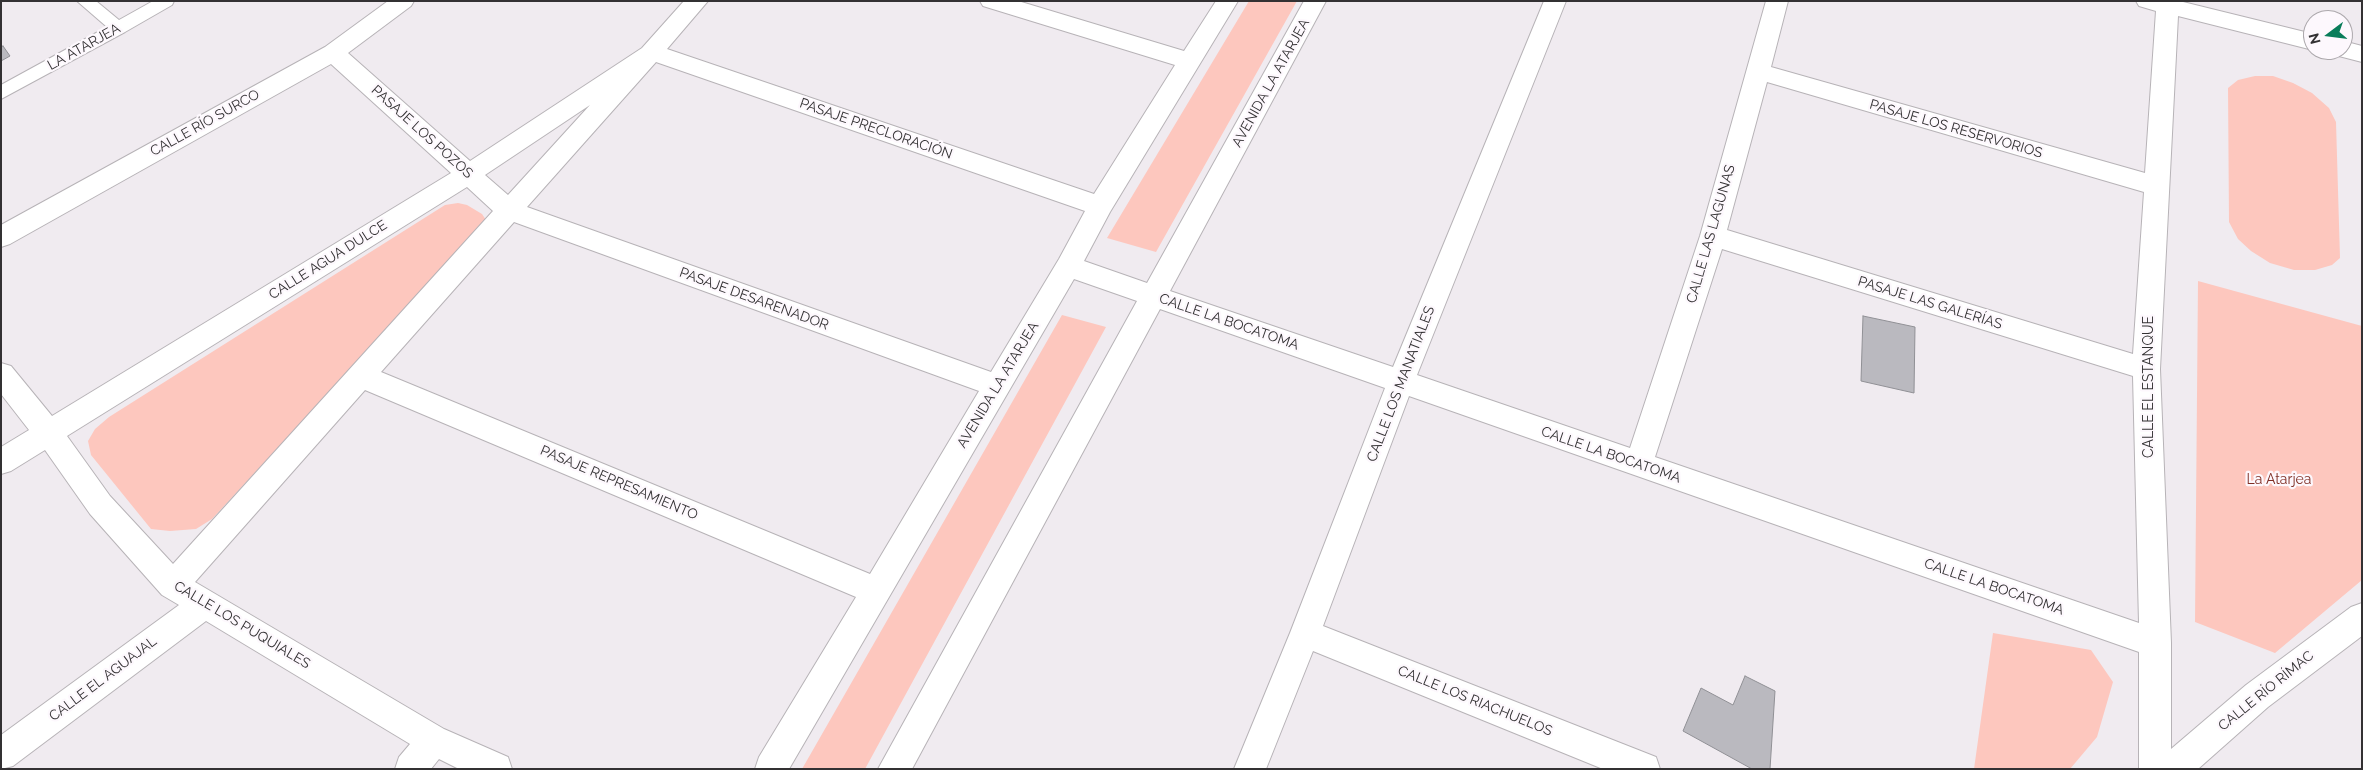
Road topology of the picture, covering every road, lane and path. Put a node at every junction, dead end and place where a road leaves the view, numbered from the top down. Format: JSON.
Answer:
{"nodes":[{"id":1,"x":85,"y":1,"type":"edge"},
{"id":2,"x":166,"y":1,"type":"edge"},
{"id":3,"x":403,"y":1,"type":"edge"},
{"id":4,"x":697,"y":1,"type":"edge"},
{"id":5,"x":991,"y":1,"type":"edge"},
{"id":6,"x":1227,"y":1,"type":"edge"},
{"id":7,"x":1315,"y":1,"type":"edge"},
{"id":8,"x":1556,"y":1,"type":"edge"},
{"id":9,"x":1778,"y":1,"type":"edge"},
{"id":10,"x":2157,"y":4,"type":"edge"},
{"id":11,"x":119,"y":28,"type":"junction"},
{"id":12,"x":2303,"y":40,"type":"edge"},
{"id":13,"x":652,"y":52,"type":"junction"},
{"id":14,"x":334,"y":54,"type":"junction"},
{"id":15,"x":1190,"y":61,"type":"junction"},
{"id":16,"x":1756,"y":71,"type":"junction"},
{"id":17,"x":1,"y":93,"type":"edge"},
{"id":18,"x":468,"y":174,"type":"junction"},
{"id":19,"x":2156,"y":186,"type":"junction"},
{"id":20,"x":1100,"y":206,"type":"junction"},
{"id":21,"x":510,"y":211,"type":"junction"},
{"id":22,"x":1713,"y":236,"type":"junction"},
{"id":23,"x":1,"y":237,"type":"edge"},
{"id":24,"x":1068,"y":266,"type":"junction"},
{"id":25,"x":1154,"y":296,"type":"junction"},
{"id":26,"x":2146,"y":369,"type":"junction"},
{"id":27,"x":1,"y":374,"type":"edge"},
{"id":28,"x":362,"y":376,"type":"junction"},
{"id":29,"x":1401,"y":382,"type":"junction"},
{"id":30,"x":998,"y":386,"type":"junction"},
{"id":31,"x":48,"y":432,"type":"junction"},
{"id":32,"x":1,"y":462,"type":"edge"},
{"id":33,"x":1639,"y":464,"type":"junction"},
{"id":34,"x":172,"y":585,"type":"junction"},
{"id":35,"x":876,"y":591,"type":"junction"},
{"id":36,"x":204,"y":604,"type":"junction"},
{"id":37,"x":2362,"y":616,"type":"edge"},
{"id":38,"x":1305,"y":633,"type":"junction"},
{"id":39,"x":2155,"y":643,"type":"junction"},
{"id":40,"x":433,"y":740,"type":"junction"},
{"id":41,"x":1,"y":755,"type":"edge"},
{"id":42,"x":411,"y":769,"type":"edge"},
{"id":43,"x":496,"y":769,"type":"edge"},
{"id":44,"x":771,"y":769,"type":"edge"},
{"id":45,"x":894,"y":769,"type":"edge"},
{"id":46,"x":1250,"y":769,"type":"edge"},
{"id":47,"x":1644,"y":769,"type":"edge"},
{"id":48,"x":2155,"y":769,"type":"edge"},
{"id":49,"x":2173,"y":769,"type":"edge"}],
"edges":[{"from":1,"to":11,"type":"lane"},
{"from":2,"to":11,"type":"lane","name":"LA ATARJEA"},
{"from":3,"to":14,"type":"street","name":"CALLE RÍO SURCO"},
{"from":4,"to":13,"type":"street","name":"CALLE AGUA DULCE"},
{"from":5,"to":15,"type":"street"},
{"from":6,"to":15,"type":"street","name":"AVENIDA LA ATARJEA"},
{"from":7,"to":25,"type":"street","name":"AVENIDA LA ATARJEA"},
{"from":8,"to":29,"type":"street","name":"CALLE LOS MANATIALES"},
{"from":9,"to":16,"type":"street","name":"CALLE LAS LAGUNAS"},
{"from":10,"to":12,"type":"street"},
{"from":10,"to":19,"type":"street","name":"CALLE EL ESTANQUE"},
{"from":11,"to":17,"type":"lane","name":"LA ATARJEA"},
{"from":13,"to":18,"type":"street","name":"CALLE AGUA DULCE"},
{"from":13,"to":20,"type":"street","name":"PASAJE PRECLORACIÓN"},
{"from":13,"to":21,"type":"street","name":"CALLE AGUA DULCE"},
{"from":14,"to":18,"type":"street","name":"PASAJE LOS POZOS"},
{"from":14,"to":23,"type":"street","name":"CALLE RÍO SURCO"},
{"from":15,"to":20,"type":"street","name":"AVENIDA LA ATARJEA"},
{"from":16,"to":19,"type":"street","name":"PASAJE LOS RESERVORIOS"},
{"from":16,"to":22,"type":"street","name":"CALLE LAS LAGUNAS"},
{"from":18,"to":21,"type":"street","name":"PASAJE LOS POZOS"},
{"from":18,"to":31,"type":"street","name":"CALLE AGUA DULCE"},
{"from":19,"to":26,"type":"street","name":"CALLE EL ESTANQUE"},
{"from":20,"to":24,"type":"street","name":"AVENIDA LA ATARJEA"},
{"from":21,"to":28,"type":"street","name":"CALLE AGUA DULCE"},
{"from":21,"to":30,"type":"street","name":"PASAJE DESARENADOR"},
{"from":22,"to":26,"type":"street","name":"PASAJE LAS GALERÍAS"},
{"from":22,"to":33,"type":"street","name":"CALLE LAS LAGUNAS"},
{"from":24,"to":25,"type":"street","name":"CALLE LA BOCATOMA"},
{"from":24,"to":30,"type":"street","name":"AVENIDA LA ATARJEA"},
{"from":25,"to":29,"type":"street","name":"CALLE LA BOCATOMA"},
{"from":25,"to":45,"type":"street","name":"AVENIDA LA ATARJEA"},
{"from":26,"to":39,"type":"street","name":"CALLE EL ESTANQUE"},
{"from":27,"to":31,"type":"street","name":"CALLE LOS PUQUIALES"},
{"from":28,"to":34,"type":"street","name":"CALLE AGUA DULCE"},
{"from":28,"to":35,"type":"street","name":"PASAJE REPRESAMIENTO"},
{"from":29,"to":33,"type":"street","name":"CALLE LA BOCATOMA"},
{"from":29,"to":38,"type":"street","name":"CALLE LOS MANATIALES"},
{"from":30,"to":35,"type":"street","name":"AVENIDA LA ATARJEA"},
{"from":31,"to":32,"type":"street","name":"CALLE AGUA DULCE"},
{"from":31,"to":34,"type":"street","name":"CALLE LOS PUQUIALES"},
{"from":33,"to":39,"type":"street","name":"CALLE LA BOCATOMA"},
{"from":34,"to":36,"type":"street","name":"CALLE LOS PUQUIALES"},
{"from":35,"to":44,"type":"street","name":"AVENIDA LA ATARJEA"},
{"from":36,"to":40,"type":"street","name":"CALLE LOS PUQUIALES"},
{"from":36,"to":41,"type":"street","name":"CALLE EL AGUAJAL"},
{"from":37,"to":49,"type":"street","name":"CALLE RÍO RÍMAC"},
{"from":38,"to":46,"type":"street","name":"CALLE LOS MANATIALES"},
{"from":38,"to":47,"type":"street","name":"CALLE LOS RIACHUELOS"},
{"from":39,"to":48,"type":"street","name":"CALLE EL ESTANQUE"},
{"from":40,"to":42,"type":"street"},
{"from":40,"to":43,"type":"street","name":"CALLE LOS PUQUIALES"}]}
